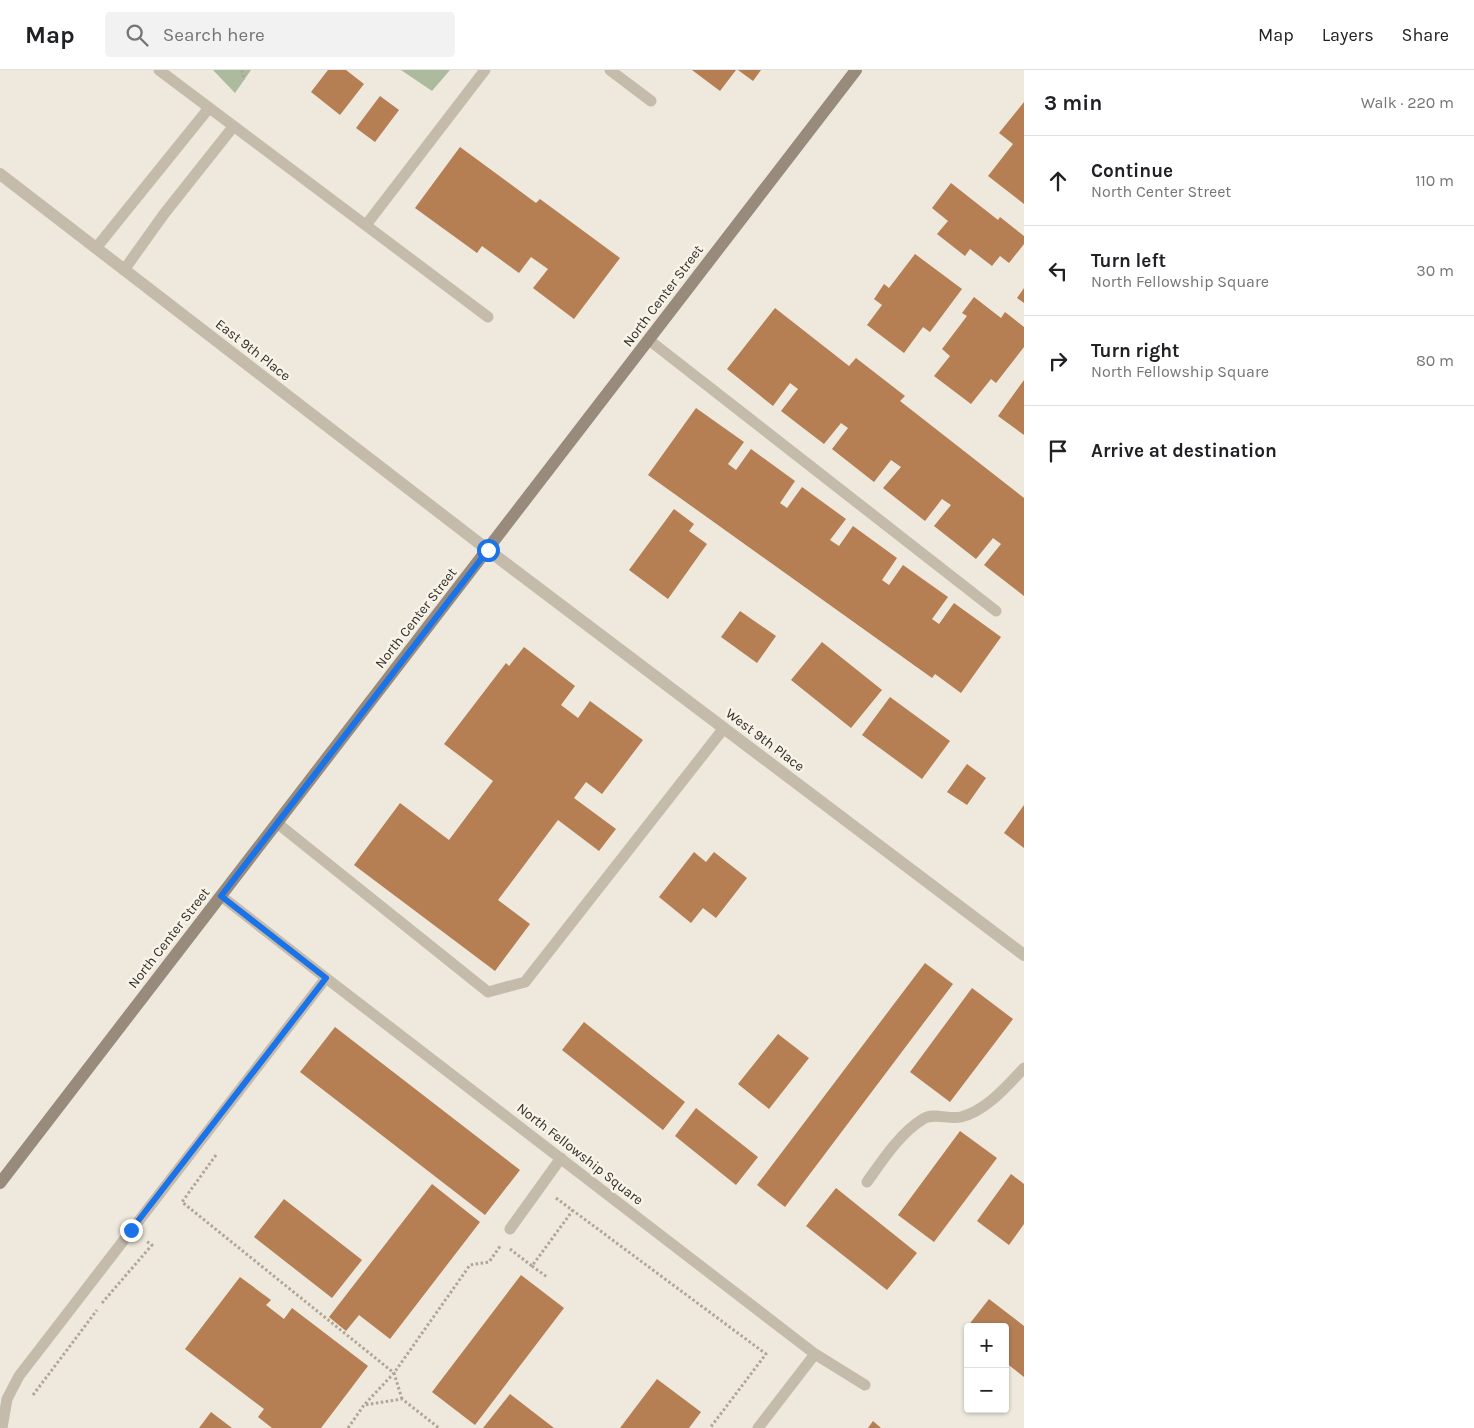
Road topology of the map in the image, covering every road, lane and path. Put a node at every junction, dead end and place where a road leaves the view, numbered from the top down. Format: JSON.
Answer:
{"nodes":[{"id":1,"x":159,"y":70,"type":"edge"},
{"id":2,"x":242,"y":70,"type":"edge"},
{"id":3,"x":485,"y":70,"type":"edge"},
{"id":4,"x":610,"y":70,"type":"edge"},
{"id":5,"x":856,"y":70,"type":"edge"},
{"id":6,"x":244,"y":80,"type":"dead end"},
{"id":7,"x":651,"y":101,"type":"dead end"},
{"id":8,"x":209,"y":108,"type":"junction"},
{"id":9,"x":233,"y":127,"type":"junction"},
{"id":10,"x":0,"y":174,"type":"edge"},
{"id":11,"x":366,"y":225,"type":"junction"},
{"id":12,"x":96,"y":248,"type":"junction"},
{"id":13,"x":124,"y":270,"type":"junction"},
{"id":14,"x":488,"y":317,"type":"dead end"},
{"id":15,"x":648,"y":340,"type":"junction"},
{"id":16,"x":488,"y":550,"type":"junction"},
{"id":17,"x":996,"y":611,"type":"dead end"},
{"id":18,"x":724,"y":728,"type":"junction"},
{"id":19,"x":277,"y":823,"type":"junction"},
{"id":20,"x":221,"y":896,"type":"junction"},
{"id":21,"x":1024,"y":955,"type":"edge"},
{"id":22,"x":326,"y":978,"type":"junction"},
{"id":23,"x":1024,"y":1068,"type":"edge"},
{"id":24,"x":220,"y":1149,"type":"dead end"},
{"id":25,"x":561,"y":1158,"type":"junction"},
{"id":26,"x":867,"y":1182,"type":"dead end"},
{"id":27,"x":0,"y":1183,"type":"edge"},
{"id":28,"x":541,"y":1186,"type":"junction"},
{"id":29,"x":573,"y":1210,"type":"junction"},
{"id":30,"x":510,"y":1229,"type":"dead end"},
{"id":31,"x":131,"y":1230,"type":"junction"},
{"id":32,"x":532,"y":1266,"type":"junction"},
{"id":33,"x":547,"y":1277,"type":"dead end"},
{"id":34,"x":815,"y":1354,"type":"junction"},
{"id":35,"x":394,"y":1373,"type":"junction"},
{"id":36,"x":865,"y":1385,"type":"dead end"},
{"id":37,"x":402,"y":1399,"type":"junction"},
{"id":38,"x":29,"y":1400,"type":"dead end"},
{"id":39,"x":364,"y":1405,"type":"junction"},
{"id":40,"x":2,"y":1428,"type":"edge"},
{"id":41,"x":348,"y":1428,"type":"edge"},
{"id":42,"x":439,"y":1428,"type":"edge"},
{"id":43,"x":710,"y":1428,"type":"edge"},
{"id":44,"x":758,"y":1428,"type":"edge"}],
"edges":[{"from":1,"to":8,"type":"lane"},
{"from":2,"to":6,"type":"path"},
{"from":3,"to":11,"type":"lane"},
{"from":4,"to":7,"type":"lane"},
{"from":5,"to":15,"type":"street","name":"North Center Street"},
{"from":8,"to":9,"type":"lane"},
{"from":8,"to":12,"type":"lane"},
{"from":9,"to":11,"type":"lane"},
{"from":9,"to":13,"type":"lane"},
{"from":10,"to":12,"type":"street","name":"East 9th Place"},
{"from":11,"to":14,"type":"lane"},
{"from":12,"to":13,"type":"street","name":"East 9th Place"},
{"from":13,"to":16,"type":"street","name":"East 9th Place"},
{"from":15,"to":16,"type":"street","name":"North Center Street"},
{"from":15,"to":17,"type":"lane"},
{"from":16,"to":18,"type":"street","name":"West 9th Place"},
{"from":16,"to":19,"type":"street","name":"North Center Street"},
{"from":18,"to":19,"type":"lane"},
{"from":18,"to":21,"type":"street","name":"West 9th Place"},
{"from":19,"to":20,"type":"street","name":"North Center Street"},
{"from":20,"to":22,"type":"lane","name":"North Fellowship Square"},
{"from":20,"to":27,"type":"street","name":"North Center Street"},
{"from":22,"to":25,"type":"lane","name":"North Fellowship Square"},
{"from":22,"to":31,"type":"lane"},
{"from":23,"to":26,"type":"lane"},
{"from":24,"to":35,"type":"path"},
{"from":25,"to":28,"type":"lane"},
{"from":25,"to":34,"type":"lane","name":"North Fellowship Square"},
{"from":28,"to":29,"type":"path"},
{"from":28,"to":30,"type":"lane"},
{"from":29,"to":32,"type":"path"},
{"from":29,"to":43,"type":"path"},
{"from":31,"to":38,"type":"path"},
{"from":31,"to":40,"type":"lane"},
{"from":32,"to":33,"type":"path"},
{"from":32,"to":35,"type":"path"},
{"from":34,"to":36,"type":"lane","name":"North Fellowship Square"},
{"from":34,"to":44,"type":"lane"},
{"from":35,"to":37,"type":"path"},
{"from":35,"to":39,"type":"path"},
{"from":37,"to":39,"type":"path"},
{"from":37,"to":42,"type":"path"},
{"from":39,"to":41,"type":"path"}]}
